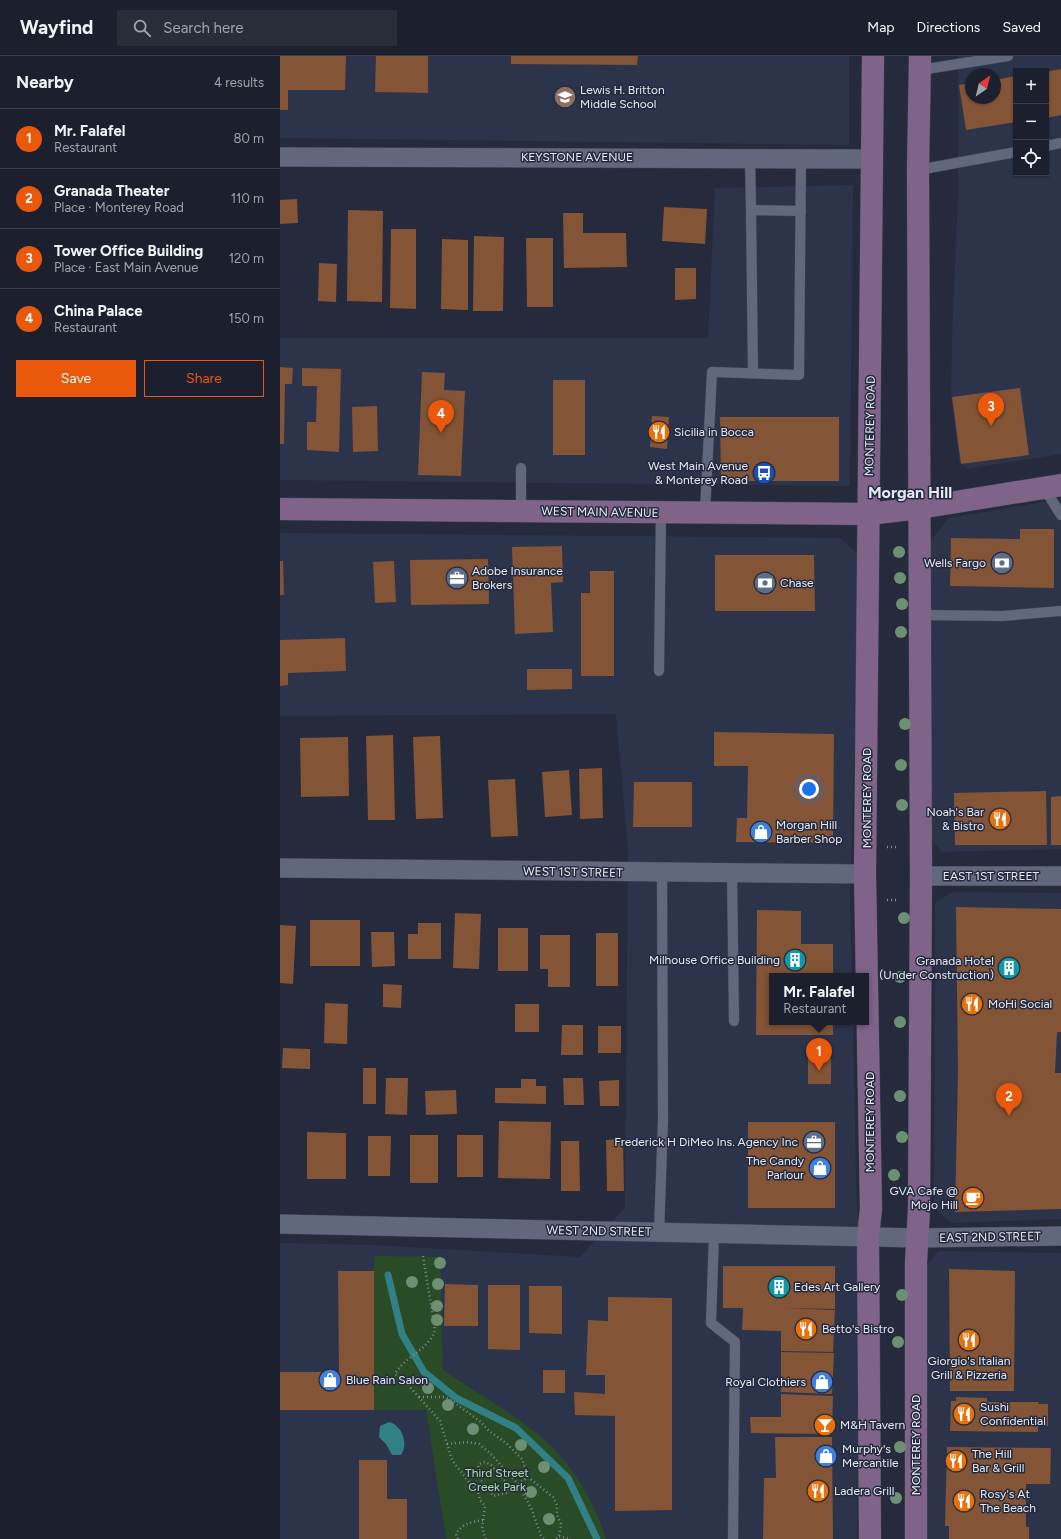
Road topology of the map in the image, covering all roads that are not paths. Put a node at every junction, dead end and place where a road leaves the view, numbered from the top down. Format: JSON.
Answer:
{"nodes":[{"id":1,"x":874,"y":56,"type":"edge"},
{"id":2,"x":1008,"y":56,"type":"edge"},
{"id":3,"x":920,"y":63,"type":"edge"},
{"id":4,"x":1061,"y":143,"type":"edge"},
{"id":5,"x":1049,"y":145,"type":"edge"},
{"id":6,"x":1013,"y":153,"type":"edge"},
{"id":7,"x":280,"y":157,"type":"edge"},
{"id":8,"x":750,"y":158,"type":"junction"},
{"id":9,"x":802,"y":158,"type":"junction"},
{"id":10,"x":873,"y":159,"type":"junction"},
{"id":11,"x":918,"y":170,"type":"junction"},
{"id":12,"x":751,"y":210,"type":"junction"},
{"id":13,"x":801,"y":211,"type":"junction"},
{"id":14,"x":753,"y":373,"type":"junction"},
{"id":15,"x":521,"y":468,"type":"dead end"},
{"id":16,"x":1052,"y":486,"type":"edge"},
{"id":17,"x":919,"y":508,"type":"junction"},
{"id":18,"x":280,"y":509,"type":"edge"},
{"id":19,"x":521,"y":511,"type":"junction"},
{"id":20,"x":661,"y":512,"type":"junction"},
{"id":21,"x":705,"y":512,"type":"junction"},
{"id":22,"x":869,"y":514,"type":"junction"},
{"id":23,"x":1061,"y":516,"type":"edge"},
{"id":24,"x":1061,"y":611,"type":"edge"},
{"id":25,"x":920,"y":615,"type":"junction"},
{"id":26,"x":659,"y":671,"type":"dead end"},
{"id":27,"x":280,"y":868,"type":"edge"},
{"id":28,"x":732,"y":872,"type":"junction"},
{"id":29,"x":662,"y":873,"type":"junction"},
{"id":30,"x":866,"y":874,"type":"junction"},
{"id":31,"x":921,"y":876,"type":"junction"},
{"id":32,"x":1061,"y":876,"type":"edge"},
{"id":33,"x":868,"y":973,"type":"edge"},
{"id":34,"x":869,"y":1018,"type":"edge"},
{"id":35,"x":734,"y":1021,"type":"dead end"},
{"id":36,"x":280,"y":1224,"type":"edge"},
{"id":37,"x":659,"y":1232,"type":"junction"},
{"id":38,"x":714,"y":1234,"type":"junction"},
{"id":39,"x":868,"y":1236,"type":"junction"},
{"id":40,"x":1061,"y":1236,"type":"edge"},
{"id":41,"x":918,"y":1238,"type":"junction"},
{"id":42,"x":732,"y":1539,"type":"edge"},
{"id":43,"x":870,"y":1539,"type":"edge"},
{"id":44,"x":916,"y":1539,"type":"edge"}],
"edges":[{"from":1,"to":10,"type":"main road","name":"MONTEREY ROAD"},
{"from":2,"to":3,"type":"lane"},
{"from":3,"to":11,"type":"main road","name":"MONTEREY ROAD"},
{"from":4,"to":5,"type":"lane"},
{"from":6,"to":11,"type":"lane"},
{"from":7,"to":8,"type":"street","name":"KEYSTONE AVENUE"},
{"from":8,"to":9,"type":"street","name":"KEYSTONE AVENUE"},
{"from":8,"to":12,"type":"lane"},
{"from":9,"to":10,"type":"street","name":"KEYSTONE AVENUE"},
{"from":9,"to":13,"type":"lane"},
{"from":10,"to":22,"type":"main road","name":"MONTEREY ROAD"},
{"from":11,"to":17,"type":"main road","name":"MONTEREY ROAD"},
{"from":12,"to":13,"type":"lane"},
{"from":12,"to":14,"type":"lane"},
{"from":13,"to":14,"type":"lane"},
{"from":14,"to":21,"type":"lane"},
{"from":15,"to":19,"type":"lane"},
{"from":16,"to":17,"type":"main road","name":"WEST MAIN AVENUE"},
{"from":16,"to":23,"type":"lane"},
{"from":17,"to":22,"type":"main road","name":"WEST MAIN AVENUE"},
{"from":17,"to":25,"type":"main road","name":"MONTEREY ROAD"},
{"from":18,"to":19,"type":"main road","name":"WEST MAIN AVENUE"},
{"from":19,"to":20,"type":"main road","name":"WEST MAIN AVENUE"},
{"from":20,"to":21,"type":"main road","name":"WEST MAIN AVENUE"},
{"from":20,"to":26,"type":"lane"},
{"from":21,"to":22,"type":"main road","name":"WEST MAIN AVENUE"},
{"from":22,"to":30,"type":"main road","name":"MONTEREY ROAD"},
{"from":24,"to":25,"type":"lane"},
{"from":25,"to":31,"type":"main road","name":"MONTEREY ROAD"},
{"from":27,"to":29,"type":"street","name":"WEST 1ST STREET"},
{"from":28,"to":29,"type":"street","name":"WEST 1ST STREET"},
{"from":28,"to":30,"type":"street","name":"WEST 1ST STREET"},
{"from":28,"to":35,"type":"lane"},
{"from":29,"to":37,"type":"lane"},
{"from":30,"to":33,"type":"main road","name":"MONTEREY ROAD"},
{"from":31,"to":32,"type":"street","name":"EAST 1ST STREET"},
{"from":31,"to":41,"type":"main road","name":"MONTEREY ROAD"},
{"from":34,"to":39,"type":"main road","name":"MONTEREY ROAD"},
{"from":36,"to":37,"type":"street","name":"WEST 2ND STREET"},
{"from":37,"to":38,"type":"street","name":"WEST 2ND STREET"},
{"from":38,"to":39,"type":"street","name":"WEST 2ND STREET"},
{"from":38,"to":42,"type":"lane"},
{"from":39,"to":41,"type":"street","name":"WEST 2ND STREET"},
{"from":39,"to":43,"type":"main road","name":"MONTEREY ROAD"},
{"from":40,"to":41,"type":"street","name":"EAST 2ND STREET"},
{"from":41,"to":44,"type":"main road","name":"MONTEREY ROAD"}]}
